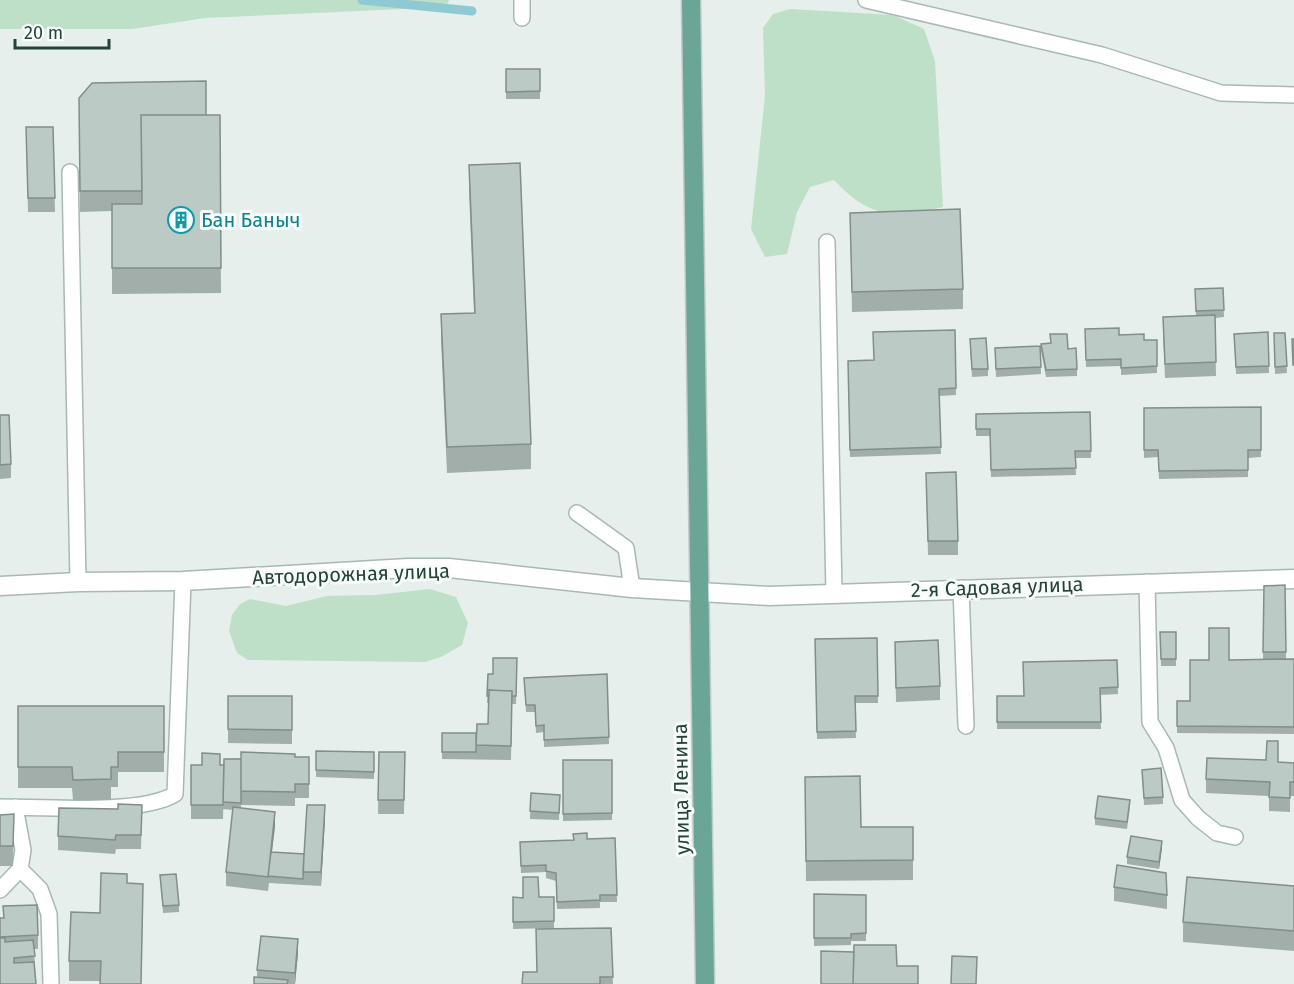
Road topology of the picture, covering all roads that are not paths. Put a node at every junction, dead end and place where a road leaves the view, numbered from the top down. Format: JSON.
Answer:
{"nodes":[{"id":1,"x":522,"y":0,"type":"edge"},
{"id":2,"x":691,"y":0,"type":"edge"},
{"id":3,"x":866,"y":0,"type":"edge"},
{"id":4,"x":522,"y":18,"type":"dead end"},
{"id":5,"x":1294,"y":95,"type":"edge"},
{"id":6,"x":70,"y":171,"type":"dead end"},
{"id":7,"x":827,"y":242,"type":"dead end"},
{"id":8,"x":577,"y":513,"type":"dead end"},
{"id":9,"x":1294,"y":579,"type":"edge"},
{"id":10,"x":183,"y":581,"type":"junction"},
{"id":11,"x":78,"y":582,"type":"junction"},
{"id":12,"x":1147,"y":582,"type":"junction"},
{"id":13,"x":0,"y":586,"type":"edge"},
{"id":14,"x":632,"y":588,"type":"junction"},
{"id":15,"x":961,"y":588,"type":"junction"},
{"id":16,"x":701,"y":594,"type":"junction"},
{"id":17,"x":834,"y":594,"type":"junction"},
{"id":18,"x":966,"y":726,"type":"dead end"},
{"id":19,"x":8,"y":807,"type":"edge"},
{"id":20,"x":1235,"y":837,"type":"dead end"},
{"id":21,"x":20,"y":869,"type":"junction"},
{"id":22,"x":0,"y":890,"type":"edge"},
{"id":23,"x":51,"y":984,"type":"edge"},
{"id":24,"x":705,"y":984,"type":"edge"}],
"edges":[{"from":1,"to":4,"type":"lane"},
{"from":2,"to":16,"type":"main road","name":"улица Ленина"},
{"from":3,"to":5,"type":"lane"},
{"from":6,"to":11,"type":"lane"},
{"from":7,"to":17,"type":"lane"},
{"from":8,"to":14,"type":"lane"},
{"from":9,"to":12,"type":"street","name":"2-я Садовая улица"},
{"from":10,"to":11,"type":"street","name":"Автодорожная улица"},
{"from":10,"to":14,"type":"street","name":"Автодорожная улица"},
{"from":10,"to":19,"type":"lane"},
{"from":11,"to":13,"type":"street","name":"Автодорожная улица"},
{"from":12,"to":15,"type":"street","name":"2-я Садовая улица"},
{"from":12,"to":20,"type":"lane"},
{"from":14,"to":16,"type":"street","name":"Автодорожная улица"},
{"from":15,"to":17,"type":"street","name":"2-я Садовая улица"},
{"from":15,"to":18,"type":"lane"},
{"from":16,"to":17,"type":"street","name":"2-я Садовая улица"},
{"from":16,"to":24,"type":"main road","name":"улица Ленина"},
{"from":19,"to":21,"type":"lane"},
{"from":21,"to":22,"type":"lane"},
{"from":21,"to":23,"type":"lane"}]}
